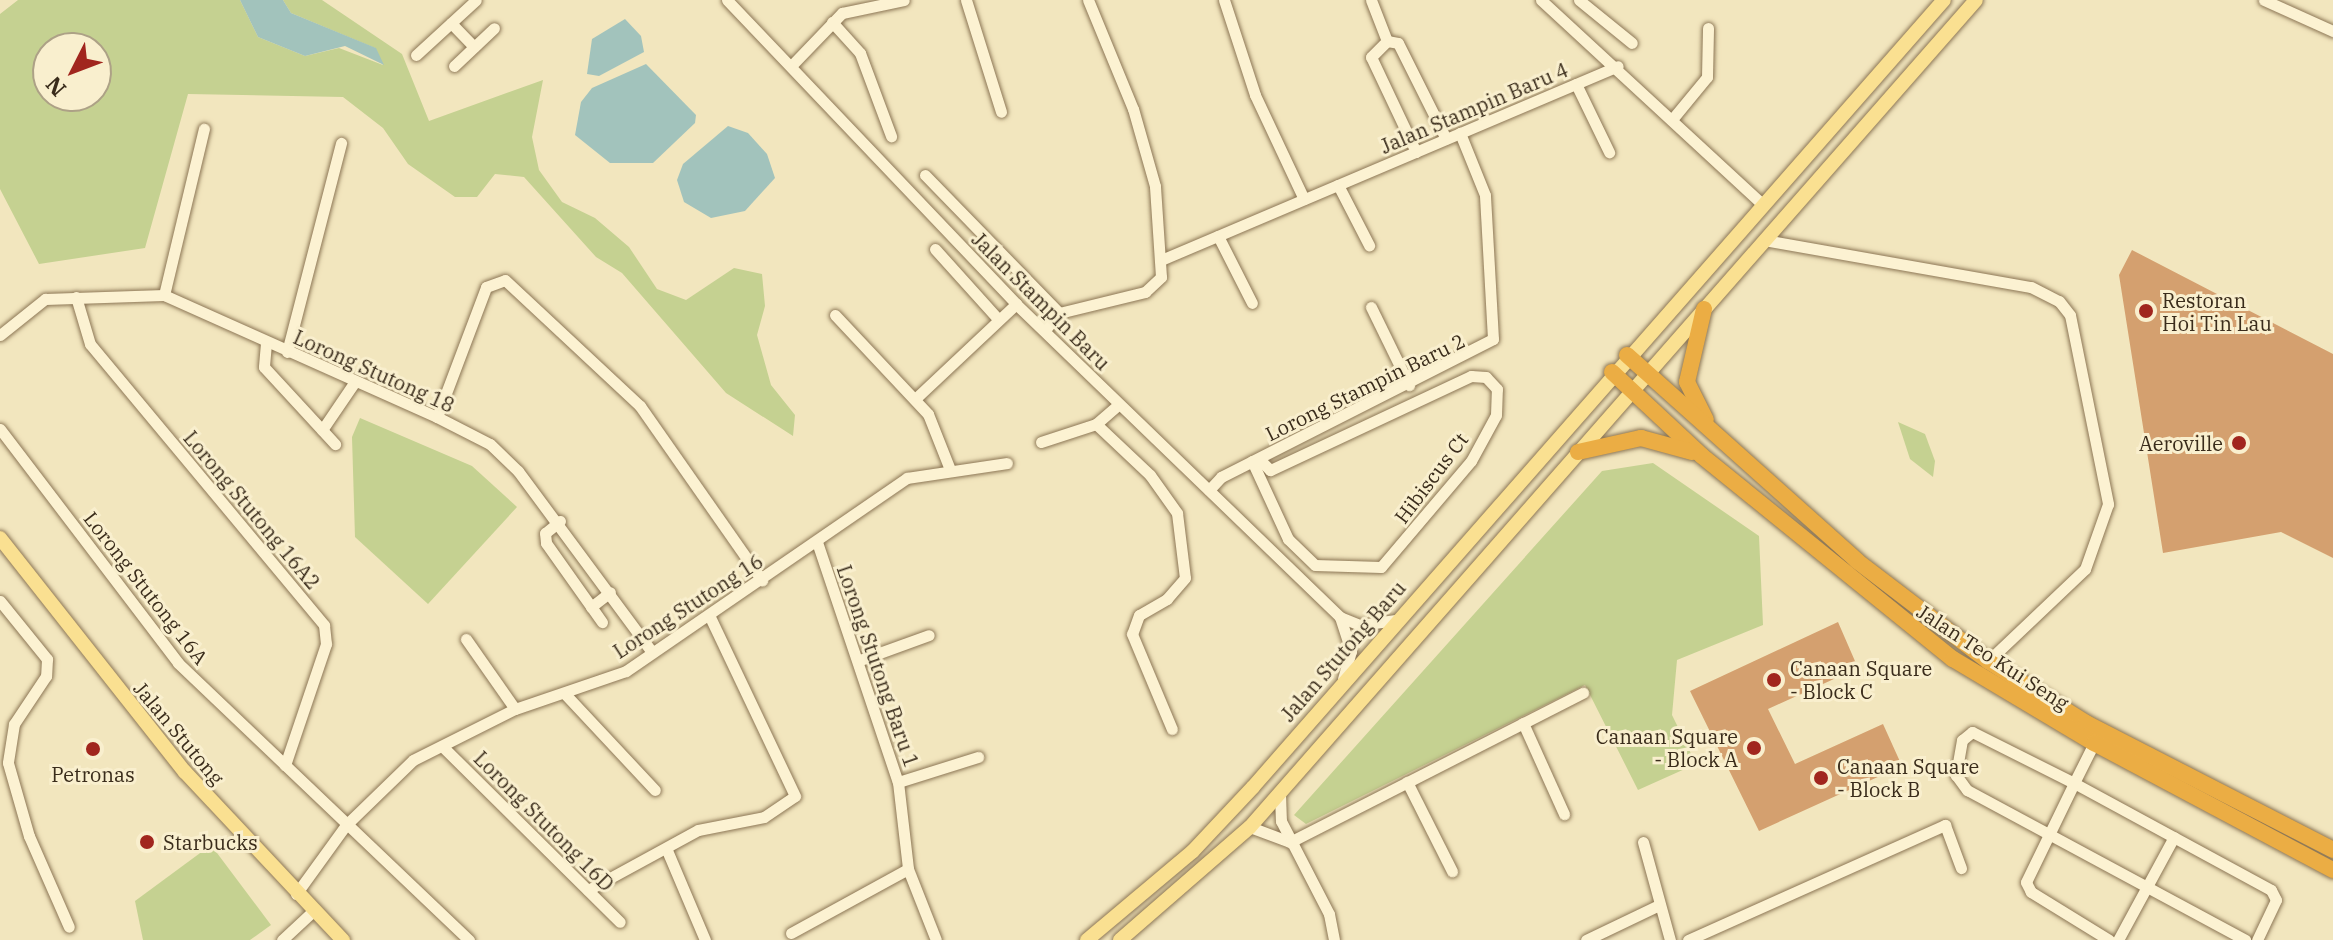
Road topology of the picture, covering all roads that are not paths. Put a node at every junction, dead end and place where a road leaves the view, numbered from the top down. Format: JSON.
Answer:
{"nodes":[{"id":1,"x":476,"y":0,"type":"edge"},
{"id":2,"x":727,"y":0,"type":"edge"},
{"id":3,"x":904,"y":0,"type":"edge"},
{"id":4,"x":966,"y":0,"type":"edge"},
{"id":5,"x":1088,"y":0,"type":"edge"},
{"id":6,"x":1224,"y":0,"type":"edge"},
{"id":7,"x":1371,"y":0,"type":"edge"},
{"id":8,"x":1541,"y":0,"type":"edge"},
{"id":9,"x":1579,"y":0,"type":"edge"},
{"id":10,"x":1944,"y":0,"type":"edge"},
{"id":11,"x":1976,"y":0,"type":"edge"},
{"id":12,"x":2264,"y":0,"type":"edge"},
{"id":13,"x":832,"y":22,"type":"junction"},
{"id":14,"x":451,"y":23,"type":"junction"},
{"id":15,"x":494,"y":28,"type":"dead end"},
{"id":16,"x":1708,"y":28,"type":"dead end"},
{"id":17,"x":2333,"y":31,"type":"edge"},
{"id":18,"x":1387,"y":41,"type":"junction"},
{"id":19,"x":1632,"y":43,"type":"dead end"},
{"id":20,"x":474,"y":47,"type":"junction"},
{"id":21,"x":416,"y":55,"type":"dead end"},
{"id":22,"x":454,"y":66,"type":"dead end"},
{"id":23,"x":791,"y":66,"type":"junction"},
{"id":24,"x":1618,"y":66,"type":"junction"},
{"id":25,"x":1576,"y":84,"type":"junction"},
{"id":26,"x":1001,"y":112,"type":"dead end"},
{"id":27,"x":1674,"y":117,"type":"junction"},
{"id":28,"x":204,"y":129,"type":"dead end"},
{"id":29,"x":1460,"y":133,"type":"junction"},
{"id":30,"x":891,"y":136,"type":"dead end"},
{"id":31,"x":1446,"y":139,"type":"junction"},
{"id":32,"x":341,"y":143,"type":"dead end"},
{"id":33,"x":1416,"y":152,"type":"junction"},
{"id":34,"x":1609,"y":152,"type":"dead end"},
{"id":35,"x":925,"y":175,"type":"dead end"},
{"id":36,"x":1338,"y":185,"type":"junction"},
{"id":37,"x":1304,"y":199,"type":"junction"},
{"id":38,"x":1762,"y":204,"type":"junction"},
{"id":39,"x":1218,"y":236,"type":"junction"},
{"id":40,"x":1764,"y":240,"type":"junction"},
{"id":41,"x":1369,"y":245,"type":"dead end"},
{"id":42,"x":935,"y":249,"type":"dead end"},
{"id":43,"x":1161,"y":260,"type":"junction"},
{"id":44,"x":164,"y":295,"type":"junction"},
{"id":45,"x":76,"y":297,"type":"junction"},
{"id":46,"x":1252,"y":303,"type":"dead end"},
{"id":47,"x":1016,"y":304,"type":"junction"},
{"id":48,"x":1371,"y":307,"type":"dead end"},
{"id":49,"x":1704,"y":309,"type":"junction"},
{"id":50,"x":1059,"y":313,"type":"junction"},
{"id":51,"x":835,"y":315,"type":"dead end"},
{"id":52,"x":998,"y":319,"type":"junction"},
{"id":53,"x":1045,"y":330,"type":"junction"},
{"id":54,"x":0,"y":335,"type":"edge"},
{"id":55,"x":266,"y":343,"type":"junction"},
{"id":56,"x":287,"y":352,"type":"junction"},
{"id":57,"x":1627,"y":355,"type":"junction"},
{"id":58,"x":1612,"y":372,"type":"junction"},
{"id":59,"x":1646,"y":375,"type":"junction"},
{"id":60,"x":354,"y":383,"type":"junction"},
{"id":61,"x":1409,"y":385,"type":"junction"},
{"id":62,"x":1632,"y":390,"type":"junction"},
{"id":63,"x":915,"y":399,"type":"junction"},
{"id":64,"x":1119,"y":404,"type":"junction"},
{"id":65,"x":437,"y":417,"type":"junction"},
{"id":66,"x":1096,"y":424,"type":"junction"},
{"id":67,"x":0,"y":429,"type":"edge"},
{"id":68,"x":322,"y":430,"type":"junction"},
{"id":69,"x":1718,"y":439,"type":"junction"},
{"id":70,"x":1041,"y":442,"type":"dead end"},
{"id":71,"x":335,"y":444,"type":"dead end"},
{"id":72,"x":1578,"y":452,"type":"junction"},
{"id":73,"x":1702,"y":456,"type":"junction"},
{"id":74,"x":1256,"y":460,"type":"junction"},
{"id":75,"x":1007,"y":463,"type":"dead end"},
{"id":76,"x":949,"y":467,"type":"junction"},
{"id":77,"x":1209,"y":490,"type":"junction"},
{"id":78,"x":560,"y":521,"type":"junction"},
{"id":79,"x":1,"y":541,"type":"edge"},
{"id":80,"x":817,"y":542,"type":"junction"},
{"id":81,"x":762,"y":580,"type":"junction"},
{"id":82,"x":610,"y":592,"type":"junction"},
{"id":83,"x":0,"y":601,"type":"edge"},
{"id":84,"x":591,"y":607,"type":"junction"},
{"id":85,"x":709,"y":615,"type":"junction"},
{"id":86,"x":1340,"y":617,"type":"junction"},
{"id":87,"x":1396,"y":620,"type":"junction"},
{"id":88,"x":602,"y":622,"type":"dead end"},
{"id":89,"x":929,"y":635,"type":"dead end"},
{"id":90,"x":466,"y":639,"type":"dead end"},
{"id":91,"x":652,"y":652,"type":"junction"},
{"id":92,"x":860,"y":660,"type":"junction"},
{"id":93,"x":1988,"y":661,"type":"junction"},
{"id":94,"x":1343,"y":679,"type":"junction"},
{"id":95,"x":1583,"y":693,"type":"dead end"},
{"id":96,"x":566,"y":695,"type":"junction"},
{"id":97,"x":515,"y":709,"type":"junction"},
{"id":98,"x":1523,"y":723,"type":"junction"},
{"id":99,"x":1172,"y":729,"type":"dead end"},
{"id":100,"x":2094,"y":743,"type":"junction"},
{"id":101,"x":442,"y":746,"type":"junction"},
{"id":102,"x":978,"y":757,"type":"dead end"},
{"id":103,"x":285,"y":765,"type":"junction"},
{"id":104,"x":898,"y":782,"type":"junction"},
{"id":105,"x":1407,"y":782,"type":"junction"},
{"id":106,"x":2074,"y":783,"type":"junction"},
{"id":107,"x":655,"y":790,"type":"dead end"},
{"id":108,"x":1281,"y":792,"type":"junction"},
{"id":109,"x":1564,"y":814,"type":"dead end"},
{"id":110,"x":346,"y":825,"type":"junction"},
{"id":111,"x":1250,"y":827,"type":"junction"},
{"id":112,"x":2048,"y":835,"type":"junction"},
{"id":113,"x":2174,"y":837,"type":"junction"},
{"id":114,"x":1290,"y":842,"type":"junction"},
{"id":115,"x":1643,"y":842,"type":"dead end"},
{"id":116,"x":666,"y":848,"type":"junction"},
{"id":117,"x":2333,"y":850,"type":"edge"},
{"id":118,"x":1961,"y":868,"type":"dead end"},
{"id":119,"x":908,"y":869,"type":"junction"},
{"id":120,"x":2333,"y":870,"type":"edge"},
{"id":121,"x":1452,"y":871,"type":"dead end"},
{"id":122,"x":2145,"y":889,"type":"junction"},
{"id":123,"x":588,"y":890,"type":"junction"},
{"id":124,"x":296,"y":894,"type":"junction"},
{"id":125,"x":1659,"y":905,"type":"junction"},
{"id":126,"x":311,"y":913,"type":"junction"},
{"id":127,"x":620,"y":922,"type":"dead end"},
{"id":128,"x":69,"y":927,"type":"dead end"},
{"id":129,"x":791,"y":933,"type":"dead end"},
{"id":130,"x":282,"y":940,"type":"edge"},
{"id":131,"x":343,"y":940,"type":"edge"},
{"id":132,"x":469,"y":940,"type":"edge"},
{"id":133,"x":705,"y":940,"type":"edge"},
{"id":134,"x":936,"y":940,"type":"edge"},
{"id":135,"x":1087,"y":940,"type":"edge"},
{"id":136,"x":1120,"y":940,"type":"edge"},
{"id":137,"x":1334,"y":940,"type":"edge"},
{"id":138,"x":1586,"y":940,"type":"edge"},
{"id":139,"x":1670,"y":940,"type":"edge"},
{"id":140,"x":1688,"y":940,"type":"edge"},
{"id":141,"x":2109,"y":940,"type":"edge"},
{"id":142,"x":2118,"y":940,"type":"edge"},
{"id":143,"x":2245,"y":940,"type":"edge"},
{"id":144,"x":2257,"y":940,"type":"edge"}],
"edges":[{"from":1,"to":14,"type":"street"},
{"from":2,"to":23,"type":"street","name":"Jalan Stampin Baru"},
{"from":3,"to":13,"type":"street"},
{"from":4,"to":26,"type":"street"},
{"from":5,"to":43,"type":"street"},
{"from":6,"to":37,"type":"street"},
{"from":7,"to":18,"type":"street"},
{"from":8,"to":24,"type":"street"},
{"from":9,"to":19,"type":"street"},
{"from":10,"to":38,"type":"main road","name":"Jalan Stutong Baru"},
{"from":11,"to":40,"type":"main road"},
{"from":12,"to":17,"type":"street"},
{"from":13,"to":23,"type":"street"},
{"from":13,"to":30,"type":"street"},
{"from":14,"to":20,"type":"street"},
{"from":14,"to":21,"type":"street"},
{"from":15,"to":20,"type":"street"},
{"from":16,"to":27,"type":"street"},
{"from":18,"to":31,"type":"street"},
{"from":18,"to":33,"type":"street"},
{"from":20,"to":22,"type":"street"},
{"from":23,"to":47,"type":"street","name":"Jalan Stampin Baru"},
{"from":24,"to":25,"type":"street","name":"Jalan Stampin Baru 4"},
{"from":24,"to":27,"type":"street"},
{"from":25,"to":29,"type":"street","name":"Jalan Stampin Baru 4"},
{"from":25,"to":34,"type":"street"},
{"from":27,"to":38,"type":"street"},
{"from":28,"to":44,"type":"street"},
{"from":29,"to":31,"type":"street","name":"Jalan Stampin Baru 4"},
{"from":29,"to":61,"type":"street","name":"Lorong Stampin Baru 2"},
{"from":31,"to":33,"type":"street","name":"Jalan Stampin Baru 4"},
{"from":32,"to":56,"type":"street"},
{"from":33,"to":36,"type":"street","name":"Jalan Stampin Baru 4"},
{"from":35,"to":50,"type":"street"},
{"from":36,"to":37,"type":"street","name":"Jalan Stampin Baru 4"},
{"from":36,"to":41,"type":"street"},
{"from":37,"to":39,"type":"street","name":"Jalan Stampin Baru 4"},
{"from":38,"to":57,"type":"main road","name":"Jalan Stutong Baru"},
{"from":39,"to":43,"type":"street","name":"Jalan Stampin Baru 4"},
{"from":39,"to":46,"type":"street"},
{"from":40,"to":49,"type":"main road"},
{"from":40,"to":93,"type":"street"},
{"from":42,"to":52,"type":"street"},
{"from":43,"to":50,"type":"street"},
{"from":44,"to":45,"type":"street","name":"Lorong Stutong 18"},
{"from":44,"to":55,"type":"street","name":"Lorong Stutong 18"},
{"from":45,"to":54,"type":"street","name":"Lorong Stutong 18"},
{"from":45,"to":103,"type":"street","name":"Lorong Stutong 16A2"},
{"from":47,"to":52,"type":"street"},
{"from":47,"to":53,"type":"street","name":"Jalan Stampin Baru"},
{"from":48,"to":61,"type":"street"},
{"from":49,"to":59,"type":"main road"},
{"from":49,"to":69,"type":"highway"},
{"from":50,"to":53,"type":"street"},
{"from":51,"to":63,"type":"street"},
{"from":52,"to":63,"type":"street"},
{"from":53,"to":64,"type":"street","name":"Jalan Stampin Baru"},
{"from":55,"to":56,"type":"street","name":"Lorong Stutong 18"},
{"from":55,"to":68,"type":"street"},
{"from":56,"to":60,"type":"street","name":"Lorong Stutong 18"},
{"from":57,"to":58,"type":"main road","name":"Jalan Stutong Baru"},
{"from":57,"to":59,"type":"highway"},
{"from":58,"to":62,"type":"highway"},
{"from":58,"to":87,"type":"main road","name":"Jalan Stutong Baru"},
{"from":59,"to":62,"type":"main road"},
{"from":59,"to":69,"type":"highway","name":"Jalan Teo Kui Seng"},
{"from":60,"to":65,"type":"street","name":"Lorong Stutong 18"},
{"from":60,"to":68,"type":"street"},
{"from":61,"to":74,"type":"street","name":"Lorong Stampin Baru 2"},
{"from":62,"to":72,"type":"main road"},
{"from":62,"to":73,"type":"highway","name":"Jalan Teo Kui Seng"},
{"from":63,"to":76,"type":"street"},
{"from":64,"to":66,"type":"street"},
{"from":64,"to":77,"type":"street","name":"Jalan Stampin Baru"},
{"from":65,"to":78,"type":"street","name":"Lorong Stutong 18"},
{"from":65,"to":81,"type":"street"},
{"from":66,"to":70,"type":"street"},
{"from":66,"to":99,"type":"street"},
{"from":67,"to":103,"type":"street","name":"Lorong Stutong 16A"},
{"from":68,"to":71,"type":"street"},
{"from":69,"to":93,"type":"highway","name":"Jalan Teo Kui Seng"},
{"from":72,"to":73,"type":"highway"},
{"from":72,"to":108,"type":"main road"},
{"from":73,"to":100,"type":"highway","name":"Jalan Teo Kui Seng"},
{"from":74,"to":74,"type":"street","name":"Hibiscus Ct"},
{"from":74,"to":77,"type":"street","name":"Lorong Stampin Baru 2"},
{"from":75,"to":76,"type":"street","name":"Lorong Stutong 16"},
{"from":76,"to":80,"type":"street","name":"Lorong Stutong 16"},
{"from":77,"to":86,"type":"street","name":"Jalan Stampin Baru"},
{"from":78,"to":82,"type":"street","name":"Lorong Stutong 18"},
{"from":78,"to":84,"type":"street"},
{"from":79,"to":124,"type":"main road","name":"Jalan Stutong"},
{"from":80,"to":81,"type":"street","name":"Lorong Stutong 16"},
{"from":80,"to":92,"type":"street","name":"Lorong Stutong Baru 1"},
{"from":81,"to":85,"type":"street","name":"Lorong Stutong 16"},
{"from":82,"to":84,"type":"street"},
{"from":82,"to":91,"type":"street","name":"Lorong Stutong 18"},
{"from":83,"to":128,"type":"street"},
{"from":84,"to":88,"type":"street"},
{"from":85,"to":91,"type":"street","name":"Lorong Stutong 16"},
{"from":85,"to":116,"type":"street"},
{"from":86,"to":87,"type":"street"},
{"from":86,"to":94,"type":"street"},
{"from":87,"to":94,"type":"main road","name":"Jalan Stutong Baru"},
{"from":89,"to":92,"type":"street"},
{"from":90,"to":97,"type":"street"},
{"from":91,"to":96,"type":"street","name":"Lorong Stutong 16"},
{"from":92,"to":104,"type":"street","name":"Lorong Stutong Baru 1"},
{"from":93,"to":117,"type":"highway","name":"Jalan Teo Kui Seng"},
{"from":94,"to":135,"type":"main road","name":"Jalan Stutong Baru"},
{"from":95,"to":98,"type":"street"},
{"from":96,"to":97,"type":"street","name":"Lorong Stutong 16"},
{"from":96,"to":107,"type":"street"},
{"from":97,"to":101,"type":"street","name":"Lorong Stutong 16"},
{"from":98,"to":105,"type":"street"},
{"from":98,"to":109,"type":"street"},
{"from":100,"to":106,"type":"street"},
{"from":100,"to":120,"type":"highway","name":"Jalan Teo Kui Seng"},
{"from":101,"to":110,"type":"street","name":"Lorong Stutong 16"},
{"from":101,"to":123,"type":"street","name":"Lorong Stutong 16D"},
{"from":102,"to":104,"type":"street"},
{"from":103,"to":110,"type":"street","name":"Lorong Stutong 16A"},
{"from":104,"to":119,"type":"street","name":"Lorong Stutong Baru 1"},
{"from":105,"to":114,"type":"street"},
{"from":105,"to":121,"type":"street"},
{"from":106,"to":112,"type":"street"},
{"from":106,"to":112,"type":"street"},
{"from":106,"to":113,"type":"street"},
{"from":108,"to":111,"type":"main road"},
{"from":108,"to":114,"type":"street"},
{"from":110,"to":124,"type":"street","name":"Lorong Stutong 16"},
{"from":110,"to":132,"type":"street","name":"Lorong Stutong 16A"},
{"from":111,"to":114,"type":"street"},
{"from":111,"to":136,"type":"main road"},
{"from":112,"to":122,"type":"street"},
{"from":112,"to":141,"type":"street"},
{"from":113,"to":122,"type":"street"},
{"from":113,"to":144,"type":"street"},
{"from":114,"to":137,"type":"street"},
{"from":115,"to":125,"type":"street"},
{"from":116,"to":123,"type":"street"},
{"from":116,"to":133,"type":"street"},
{"from":118,"to":140,"type":"street"},
{"from":119,"to":129,"type":"street"},
{"from":119,"to":134,"type":"street","name":"Lorong Stutong Baru 1"},
{"from":122,"to":142,"type":"street"},
{"from":122,"to":143,"type":"street"},
{"from":123,"to":127,"type":"street","name":"Lorong Stutong 16D"},
{"from":124,"to":126,"type":"main road","name":"Jalan Stutong"},
{"from":125,"to":138,"type":"street"},
{"from":125,"to":139,"type":"street"},
{"from":126,"to":130,"type":"street"},
{"from":126,"to":131,"type":"main road","name":"Jalan Stutong"}]}
